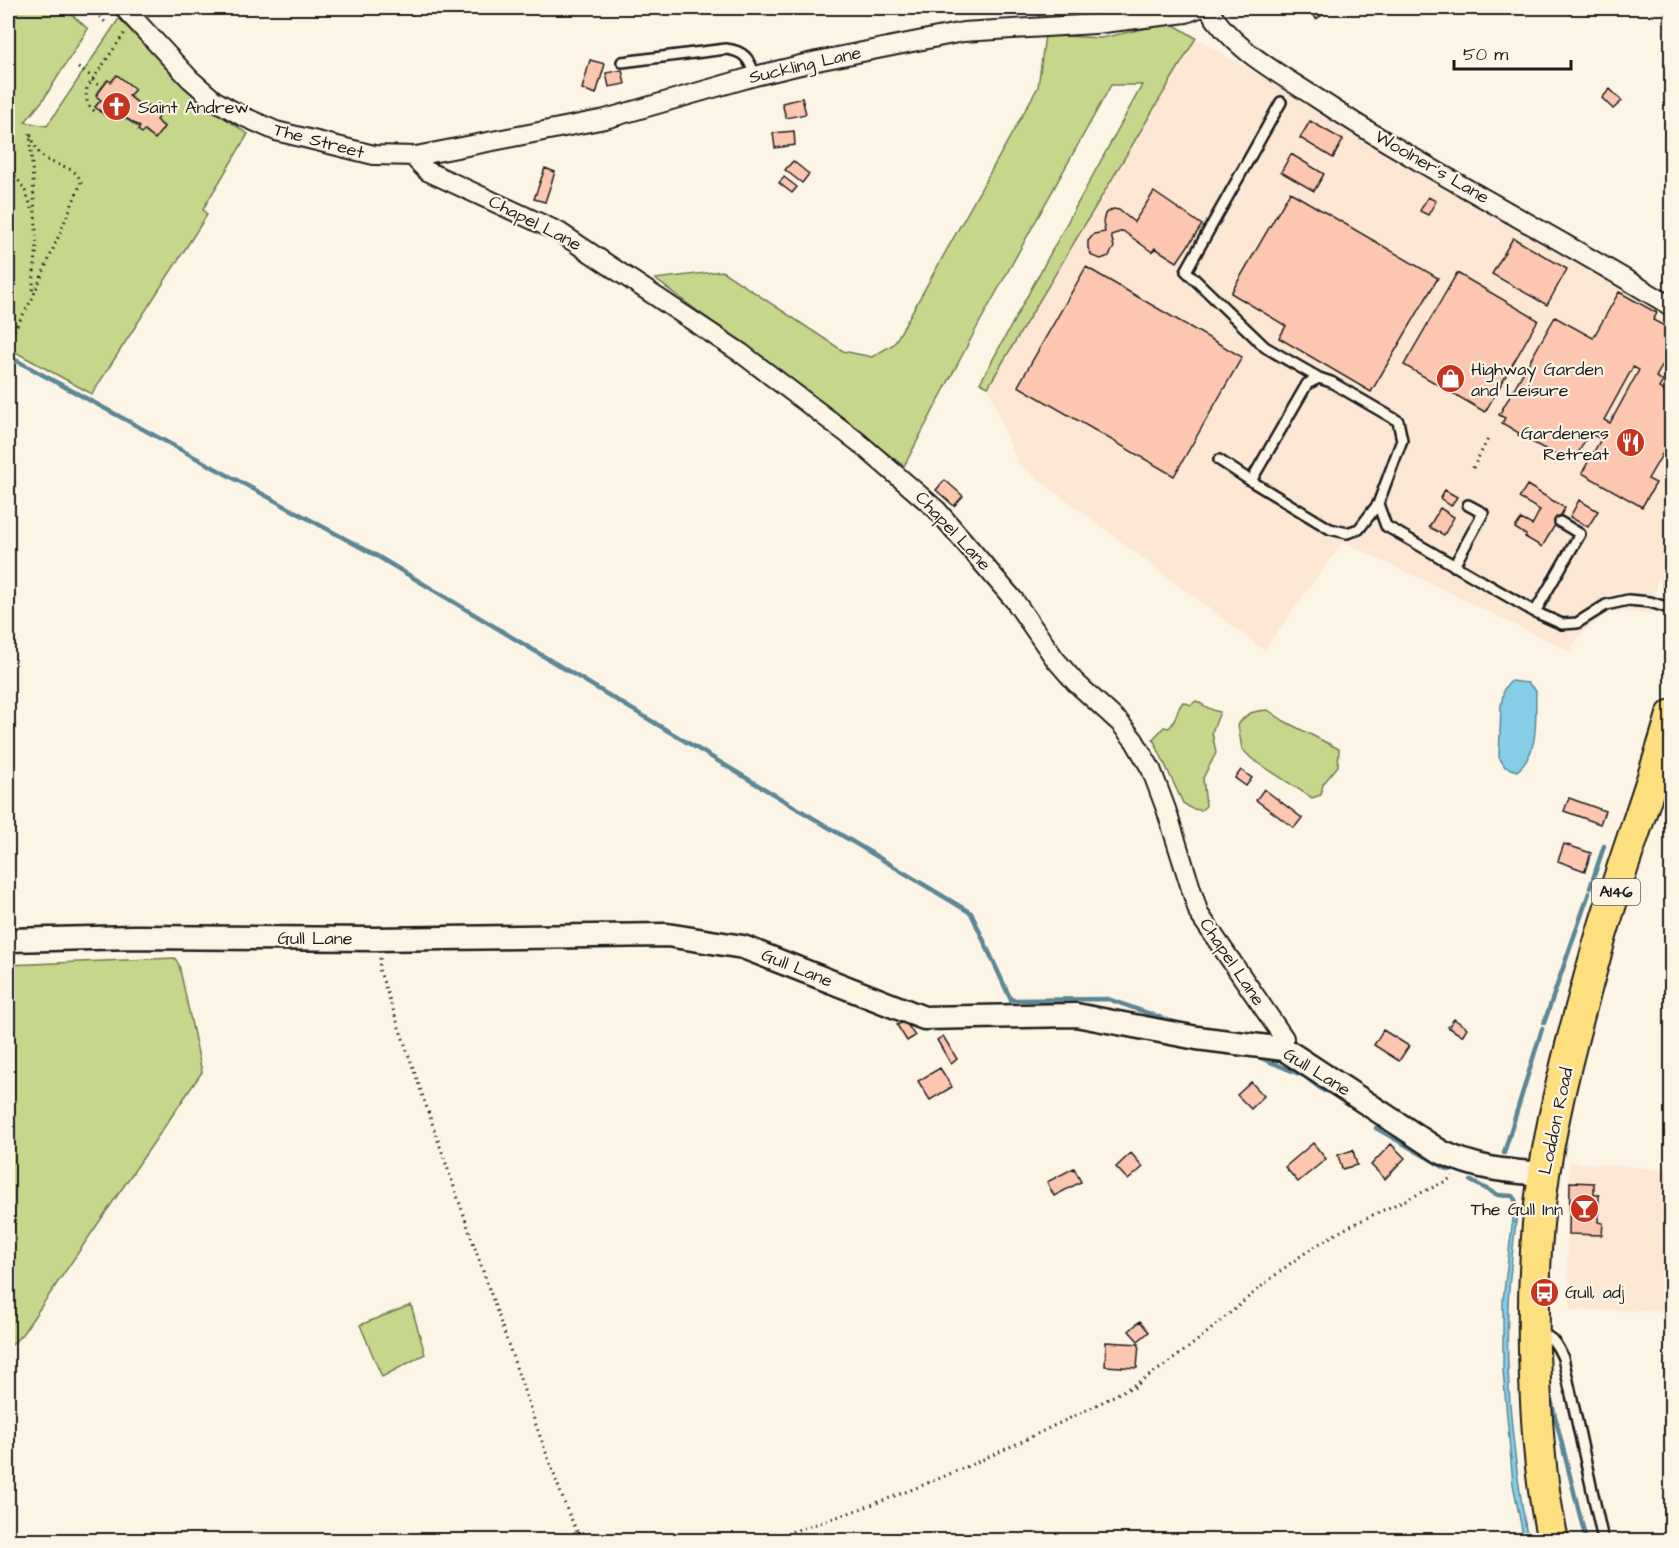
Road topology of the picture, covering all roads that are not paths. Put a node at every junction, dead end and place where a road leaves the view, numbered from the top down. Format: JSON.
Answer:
{"nodes":[{"id":1,"x":1199,"y":8,"type":"edge"},
{"id":2,"x":1208,"y":8,"type":"edge"},
{"id":3,"x":129,"y":14,"type":"edge"},
{"id":4,"x":622,"y":62,"type":"dead end"},
{"id":5,"x":754,"y":76,"type":"junction"},
{"id":6,"x":1281,"y":102,"type":"dead end"},
{"id":7,"x":416,"y":156,"type":"junction"},
{"id":8,"x":1671,"y":307,"type":"edge"},
{"id":9,"x":1319,"y":378,"type":"junction"},
{"id":10,"x":1219,"y":460,"type":"dead end"},
{"id":11,"x":1251,"y":481,"type":"junction"},
{"id":12,"x":1378,"y":504,"type":"junction"},
{"id":13,"x":1468,"y":505,"type":"dead end"},
{"id":14,"x":1560,"y":522,"type":"dead end"},
{"id":15,"x":1454,"y":566,"type":"junction"},
{"id":16,"x":1671,"y":609,"type":"edge"},
{"id":17,"x":1535,"y":612,"type":"junction"},
{"id":18,"x":1671,"y":715,"type":"edge"},
{"id":19,"x":8,"y":940,"type":"edge"},
{"id":20,"x":1284,"y":1049,"type":"junction"},
{"id":21,"x":1544,"y":1174,"type":"junction"},
{"id":22,"x":1534,"y":1332,"type":"junction"},
{"id":23,"x":1553,"y":1540,"type":"edge"},
{"id":24,"x":1603,"y":1540,"type":"edge"}],
"edges":[{"from":1,"to":5,"type":"street","name":"Suckling Lane"},
{"from":2,"to":8,"type":"street","name":"Woolner's Lane"},
{"from":3,"to":7,"type":"street","name":"The Street"},
{"from":4,"to":5,"type":"lane"},
{"from":5,"to":7,"type":"street","name":"Suckling Lane"},
{"from":6,"to":9,"type":"lane"},
{"from":7,"to":20,"type":"street","name":"Chapel Lane"},
{"from":9,"to":11,"type":"lane"},
{"from":9,"to":12,"type":"lane"},
{"from":10,"to":11,"type":"lane"},
{"from":11,"to":12,"type":"lane"},
{"from":12,"to":15,"type":"lane"},
{"from":13,"to":15,"type":"lane"},
{"from":14,"to":17,"type":"lane"},
{"from":15,"to":17,"type":"lane"},
{"from":16,"to":17,"type":"lane"},
{"from":18,"to":21,"type":"highway","name":"Loddon Road","number":"A146"},
{"from":19,"to":20,"type":"street","name":"Gull Lane"},
{"from":20,"to":21,"type":"street","name":"Gull Lane"},
{"from":21,"to":22,"type":"highway","name":"Loddon Road","number":"A146"},
{"from":22,"to":23,"type":"highway","name":"Loddon Road","number":"A146"},
{"from":22,"to":24,"type":"lane"}]}
